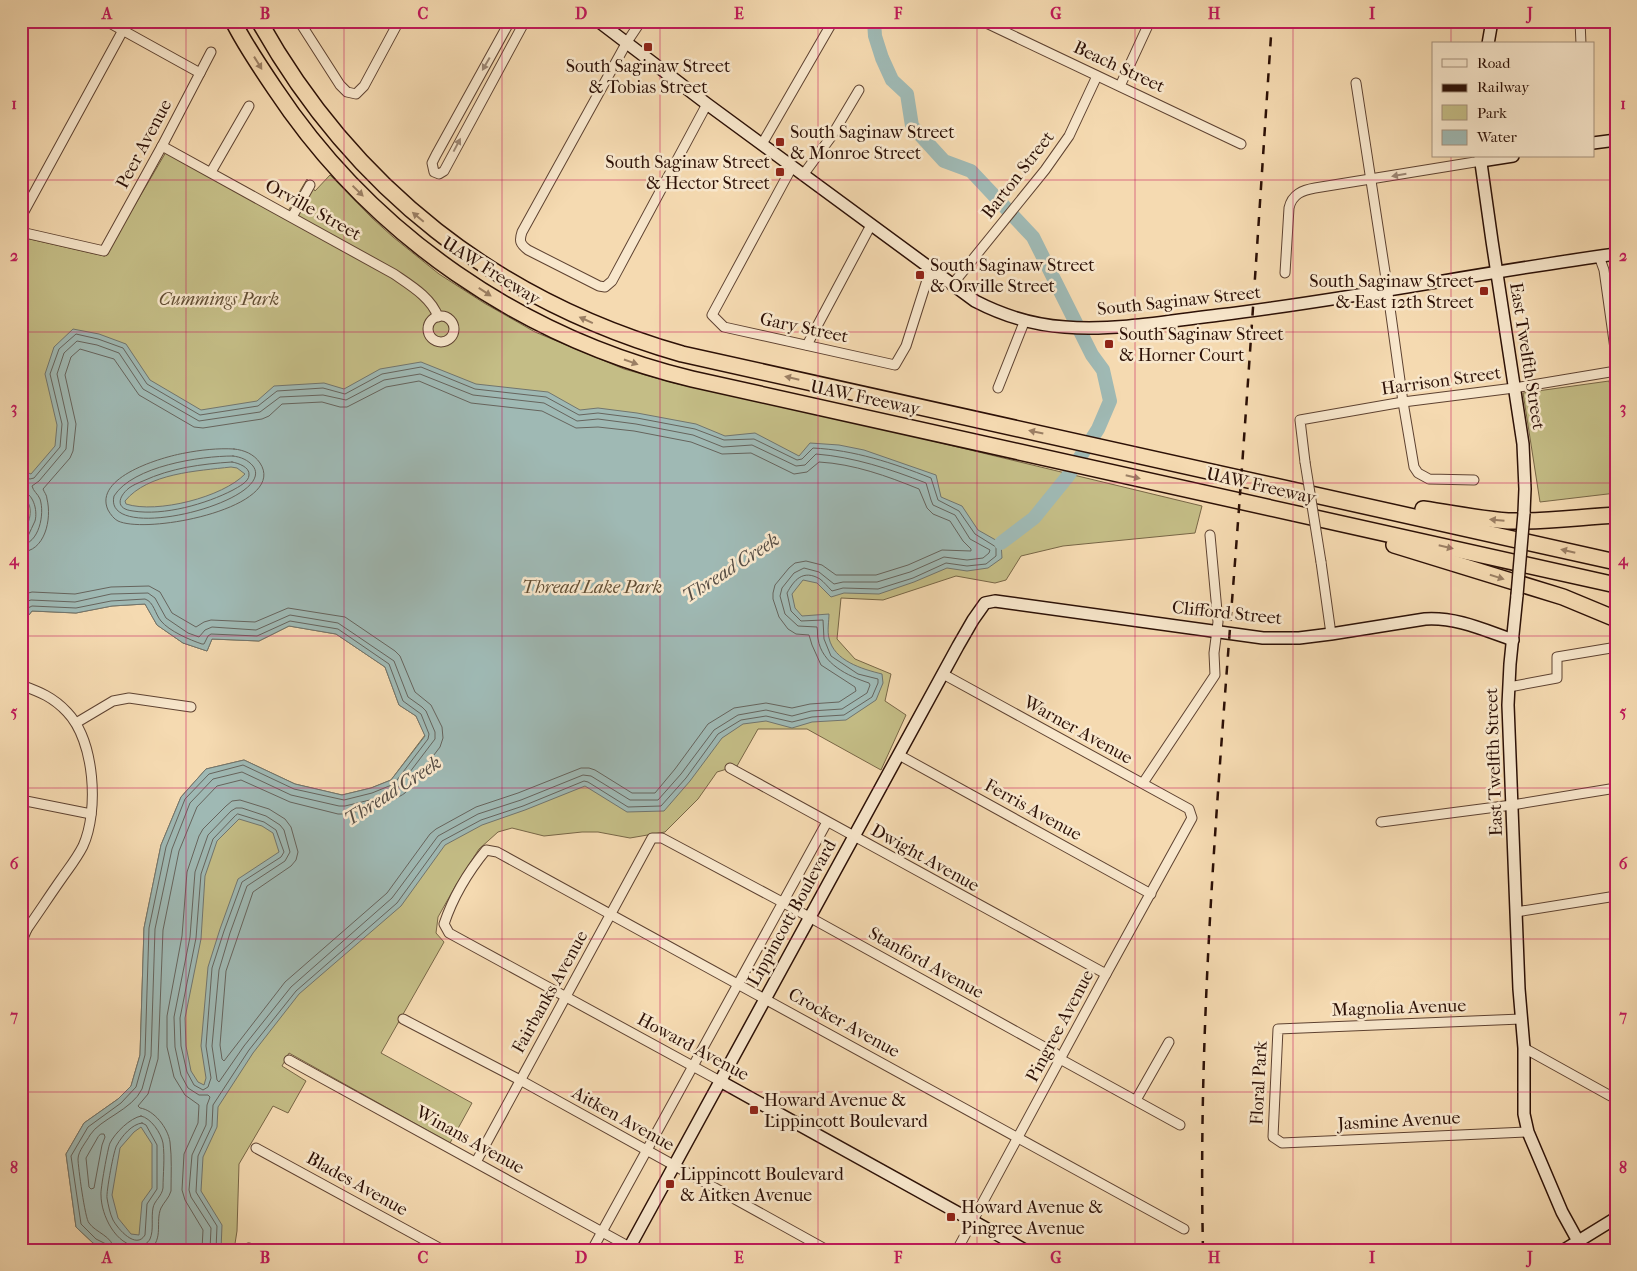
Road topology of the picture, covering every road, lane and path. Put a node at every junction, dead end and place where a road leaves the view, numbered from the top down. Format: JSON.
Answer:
{"nodes":[{"id":1,"x":27,"y":21,"type":"edge"},
{"id":2,"x":106,"y":21,"type":"edge"},
{"id":3,"x":128,"y":21,"type":"edge"},
{"id":4,"x":233,"y":21,"type":"edge"},
{"id":5,"x":259,"y":21,"type":"edge"},
{"id":6,"x":299,"y":21,"type":"edge"},
{"id":7,"x":400,"y":21,"type":"edge"},
{"id":8,"x":510,"y":21,"type":"edge"},
{"id":9,"x":525,"y":21,"type":"edge"},
{"id":10,"x":598,"y":21,"type":"edge"},
{"id":11,"x":641,"y":21,"type":"edge"},
{"id":12,"x":834,"y":21,"type":"edge"},
{"id":13,"x":982,"y":21,"type":"edge"},
{"id":14,"x":1150,"y":21,"type":"edge"},
{"id":15,"x":1492,"y":21,"type":"edge"},
{"id":16,"x":1580,"y":21,"type":"edge"},
{"id":17,"x":122,"y":30,"type":"junction"},
{"id":18,"x":21,"y":32,"type":"edge"},
{"id":19,"x":627,"y":42,"type":"junction"},
{"id":20,"x":1488,"y":42,"type":"edge"},
{"id":21,"x":1582,"y":42,"type":"edge"},
{"id":22,"x":211,"y":52,"type":"dead end"},
{"id":23,"x":200,"y":73,"type":"junction"},
{"id":24,"x":1097,"y":76,"type":"junction"},
{"id":25,"x":1356,"y":83,"type":"dead end"},
{"id":26,"x":475,"y":84,"type":"junction"},
{"id":27,"x":1120,"y":86,"type":"junction"},
{"id":28,"x":859,"y":90,"type":"dead end"},
{"id":29,"x":487,"y":91,"type":"junction"},
{"id":30,"x":707,"y":104,"type":"junction"},
{"id":31,"x":249,"y":106,"type":"dead end"},
{"id":32,"x":1616,"y":140,"type":"edge"},
{"id":33,"x":1594,"y":143,"type":"edge"},
{"id":34,"x":762,"y":144,"type":"junction"},
{"id":35,"x":1241,"y":144,"type":"dead end"},
{"id":36,"x":162,"y":146,"type":"junction"},
{"id":37,"x":1481,"y":159,"type":"edge"},
{"id":38,"x":792,"y":166,"type":"junction"},
{"id":39,"x":211,"y":172,"type":"junction"},
{"id":40,"x":803,"y":175,"type":"junction"},
{"id":41,"x":1371,"y":179,"type":"junction"},
{"id":42,"x":310,"y":185,"type":"dead end"},
{"id":43,"x":21,"y":217,"type":"edge"},
{"id":44,"x":292,"y":217,"type":"junction"},
{"id":45,"x":871,"y":225,"type":"junction"},
{"id":46,"x":21,"y":232,"type":"edge"},
{"id":47,"x":1616,"y":254,"type":"edge"},
{"id":48,"x":1599,"y":256,"type":"junction"},
{"id":49,"x":932,"y":270,"type":"junction"},
{"id":50,"x":1286,"y":273,"type":"dead end"},
{"id":51,"x":1497,"y":273,"type":"junction"},
{"id":52,"x":952,"y":285,"type":"junction"},
{"id":53,"x":1388,"y":290,"type":"junction"},
{"id":54,"x":438,"y":317,"type":"dead end"},
{"id":55,"x":1025,"y":320,"type":"junction"},
{"id":56,"x":807,"y":345,"type":"junction"},
{"id":57,"x":1616,"y":356,"type":"edge"},
{"id":58,"x":1616,"y":372,"type":"edge"},
{"id":59,"x":998,"y":388,"type":"dead end"},
{"id":60,"x":1514,"y":388,"type":"junction"},
{"id":61,"x":1403,"y":402,"type":"junction"},
{"id":62,"x":1474,"y":480,"type":"dead end"},
{"id":63,"x":1297,"y":491,"type":"junction"},
{"id":64,"x":1283,"y":510,"type":"junction"},
{"id":65,"x":1616,"y":515,"type":"edge"},
{"id":66,"x":1210,"y":535,"type":"dead end"},
{"id":67,"x":1616,"y":562,"type":"edge"},
{"id":68,"x":1616,"y":585,"type":"edge"},
{"id":69,"x":995,"y":601,"type":"joint"},
{"id":70,"x":1614,"y":618,"type":"edge"},
{"id":71,"x":1217,"y":631,"type":"junction"},
{"id":72,"x":1331,"y":634,"type":"junction"},
{"id":73,"x":1513,"y":640,"type":"junction"},
{"id":74,"x":1616,"y":650,"type":"edge"},
{"id":75,"x":943,"y":674,"type":"junction"},
{"id":76,"x":21,"y":685,"type":"edge"},
{"id":77,"x":1509,"y":687,"type":"junction"},
{"id":78,"x":192,"y":707,"type":"dead end"},
{"id":79,"x":76,"y":723,"type":"junction"},
{"id":80,"x":899,"y":755,"type":"junction"},
{"id":81,"x":730,"y":768,"type":"dead end"},
{"id":82,"x":1143,"y":784,"type":"junction"},
{"id":83,"x":1616,"y":788,"type":"edge"},
{"id":84,"x":21,"y":800,"type":"edge"},
{"id":85,"x":1512,"y":805,"type":"junction"},
{"id":86,"x":91,"y":814,"type":"junction"},
{"id":87,"x":1192,"y":818,"type":"joint"},
{"id":88,"x":827,"y":822,"type":"junction"},
{"id":89,"x":1381,"y":822,"type":"dead end"},
{"id":90,"x":854,"y":837,"type":"junction"},
{"id":91,"x":652,"y":838,"type":"joint"},
{"id":92,"x":1151,"y":894,"type":"junction"},
{"id":93,"x":1616,"y":896,"type":"edge"},
{"id":94,"x":782,"y":902,"type":"junction"},
{"id":95,"x":1516,"y":912,"type":"junction"},
{"id":96,"x":611,"y":914,"type":"junction"},
{"id":97,"x":810,"y":918,"type":"junction"},
{"id":98,"x":24,"y":931,"type":"edge"},
{"id":99,"x":449,"y":933,"type":"joint"},
{"id":100,"x":21,"y":943,"type":"edge"},
{"id":101,"x":1106,"y":974,"type":"junction"},
{"id":102,"x":738,"y":983,"type":"junction"},
{"id":103,"x":566,"y":998,"type":"junction"},
{"id":104,"x":765,"y":998,"type":"junction"},
{"id":105,"x":403,"y":1019,"type":"dead end"},
{"id":106,"x":1521,"y":1019,"type":"junction"},
{"id":107,"x":1278,"y":1029,"type":"joint"},
{"id":108,"x":1169,"y":1042,"type":"dead end"},
{"id":109,"x":1524,"y":1048,"type":"junction"},
{"id":110,"x":1060,"y":1059,"type":"junction"},
{"id":111,"x":289,"y":1060,"type":"dead end"},
{"id":112,"x":692,"y":1067,"type":"junction"},
{"id":113,"x":520,"y":1080,"type":"junction"},
{"id":114,"x":720,"y":1081,"type":"junction"},
{"id":115,"x":1616,"y":1098,"type":"edge"},
{"id":116,"x":1136,"y":1100,"type":"junction"},
{"id":117,"x":1180,"y":1125,"type":"dead end"},
{"id":118,"x":1528,"y":1132,"type":"junction"},
{"id":119,"x":1018,"y":1138,"type":"junction"},
{"id":120,"x":1273,"y":1138,"type":"joint"},
{"id":121,"x":256,"y":1148,"type":"dead end"},
{"id":122,"x":646,"y":1150,"type":"junction"},
{"id":123,"x":476,"y":1162,"type":"junction"},
{"id":124,"x":674,"y":1166,"type":"junction"},
{"id":125,"x":1616,"y":1218,"type":"edge"},
{"id":126,"x":974,"y":1220,"type":"junction"},
{"id":127,"x":1184,"y":1229,"type":"dead end"},
{"id":128,"x":602,"y":1232,"type":"junction"},
{"id":129,"x":1578,"y":1241,"type":"junction"},
{"id":130,"x":631,"y":1249,"type":"edge"},
{"id":131,"x":443,"y":1250,"type":"edge"},
{"id":132,"x":592,"y":1250,"type":"edge"},
{"id":133,"x":827,"y":1250,"type":"edge"},
{"id":134,"x":957,"y":1250,"type":"edge"},
{"id":135,"x":1025,"y":1250,"type":"edge"},
{"id":136,"x":1564,"y":1250,"type":"edge"}],
"edges":[{"from":1,"to":18,"type":"street"},
{"from":2,"to":17,"type":"street"},
{"from":3,"to":17,"type":"street"},
{"from":4,"to":64,"type":"highway","name":"UAW Freeway","one_way":true},
{"from":63,"to":5,"type":"highway","name":"UAW Freeway","one_way":true},
{"from":6,"to":7,"type":"street"},
{"from":8,"to":26,"type":"street","one_way":true},
{"from":9,"to":29,"type":"street"},
{"from":10,"to":19,"type":"street","name":"South Saginaw Street"},
{"from":11,"to":19,"type":"street"},
{"from":12,"to":34,"type":"street"},
{"from":13,"to":24,"type":"street","name":"Beach Street"},
{"from":14,"to":27,"type":"street"},
{"from":15,"to":20,"type":"street"},
{"from":16,"to":21,"type":"street"},
{"from":17,"to":23,"type":"street"},
{"from":17,"to":43,"type":"street"},
{"from":19,"to":30,"type":"street","name":"South Saginaw Street"},
{"from":19,"to":30,"type":"street"},
{"from":22,"to":23,"type":"street","name":"Peer Avenue"},
{"from":23,"to":36,"type":"street","name":"Peer Avenue"},
{"from":24,"to":27,"type":"street","name":"Beach Street"},
{"from":24,"to":52,"type":"street","name":"Barton Street"},
{"from":25,"to":41,"type":"street"},
{"from":26,"to":29,"type":"street"},
{"from":26,"to":29,"type":"street","one_way":true},
{"from":27,"to":35,"type":"street","name":"Beach Street"},
{"from":28,"to":40,"type":"street"},
{"from":30,"to":34,"type":"street","name":"South Saginaw Street"},
{"from":31,"to":39,"type":"street"},
{"from":32,"to":33,"type":"street"},
{"from":34,"to":38,"type":"street","name":"South Saginaw Street"},
{"from":36,"to":39,"type":"street","name":"Orville Street"},
{"from":36,"to":46,"type":"street","name":"Peer Avenue"},
{"from":37,"to":41,"type":"street","one_way":true},
{"from":37,"to":51,"type":"street","name":"East Twelfth Street"},
{"from":38,"to":40,"type":"street","name":"South Saginaw Street"},
{"from":38,"to":56,"type":"street","name":"Gary Street"},
{"from":39,"to":44,"type":"street","name":"Orville Street"},
{"from":40,"to":45,"type":"street","name":"South Saginaw Street"},
{"from":41,"to":50,"type":"street"},
{"from":41,"to":53,"type":"street"},
{"from":42,"to":44,"type":"street"},
{"from":44,"to":54,"type":"street","name":"Orville Street"},
{"from":45,"to":49,"type":"street","name":"South Saginaw Street"},
{"from":45,"to":56,"type":"street"},
{"from":47,"to":48,"type":"street","name":"South Saginaw Street"},
{"from":48,"to":51,"type":"street","name":"South Saginaw Street"},
{"from":48,"to":57,"type":"street"},
{"from":49,"to":52,"type":"street","name":"South Saginaw Street"},
{"from":49,"to":56,"type":"street","name":"Gary Street"},
{"from":51,"to":53,"type":"street","name":"South Saginaw Street"},
{"from":51,"to":60,"type":"street","name":"East Twelfth Street"},
{"from":52,"to":55,"type":"street","name":"South Saginaw Street"},
{"from":53,"to":55,"type":"street","name":"South Saginaw Street"},
{"from":53,"to":61,"type":"street"},
{"from":55,"to":59,"type":"street"},
{"from":58,"to":60,"type":"street","name":"Harrison Street"},
{"from":60,"to":61,"type":"street","name":"Harrison Street"},
{"from":60,"to":73,"type":"street","name":"East Twelfth Street","bridge":true},
{"from":61,"to":62,"type":"street"},
{"from":61,"to":72,"type":"street","name":"Harrison Street","bridge":true},
{"from":65,"to":63,"type":"highway","one_way":true},
{"from":67,"to":63,"type":"highway","name":"UAW Freeway","one_way":true},
{"from":64,"to":68,"type":"highway","name":"UAW Freeway","one_way":true},
{"from":64,"to":70,"type":"highway","one_way":true},
{"from":66,"to":71,"type":"street"},
{"from":69,"to":71,"type":"street","name":"Clifford Street"},
{"from":69,"to":75,"type":"street","name":"Lippincott Boulevard"},
{"from":71,"to":72,"type":"street","name":"Clifford Street"},
{"from":71,"to":82,"type":"street"},
{"from":72,"to":73,"type":"street","name":"Clifford Street"},
{"from":73,"to":77,"type":"street","name":"East Twelfth Street"},
{"from":74,"to":77,"type":"street"},
{"from":75,"to":80,"type":"street","name":"Lippincott Boulevard"},
{"from":75,"to":82,"type":"street","name":"Warner Avenue"},
{"from":76,"to":79,"type":"street"},
{"from":77,"to":85,"type":"street","name":"East Twelfth Street"},
{"from":78,"to":79,"type":"street"},
{"from":79,"to":86,"type":"street"},
{"from":80,"to":90,"type":"street","name":"Lippincott Boulevard"},
{"from":80,"to":92,"type":"street","name":"Ferris Avenue"},
{"from":81,"to":88,"type":"street","name":"Dwight Avenue"},
{"from":82,"to":87,"type":"street","name":"Warner Avenue"},
{"from":83,"to":85,"type":"street"},
{"from":84,"to":86,"type":"street"},
{"from":85,"to":89,"type":"street"},
{"from":85,"to":95,"type":"street","name":"East Twelfth Street"},
{"from":86,"to":98,"type":"street"},
{"from":87,"to":92,"type":"street","name":"Pingree Avenue"},
{"from":88,"to":90,"type":"street","name":"Dwight Avenue"},
{"from":88,"to":94,"type":"street","name":"Lippincott Boulevard"},
{"from":90,"to":97,"type":"street","name":"Lippincott Boulevard"},
{"from":90,"to":101,"type":"street","name":"Dwight Avenue"},
{"from":91,"to":94,"type":"street","name":"Stanford Avenue"},
{"from":91,"to":96,"type":"street","name":"Fairbanks Avenue"},
{"from":92,"to":101,"type":"street","name":"Pingree Avenue"},
{"from":93,"to":95,"type":"street"},
{"from":94,"to":97,"type":"street","name":"Stanford Avenue"},
{"from":94,"to":102,"type":"street","name":"Lippincott Boulevard"},
{"from":95,"to":106,"type":"street","name":"East Twelfth Street"},
{"from":96,"to":99,"type":"street","name":"Crocker Avenue"},
{"from":96,"to":102,"type":"street","name":"Crocker Avenue"},
{"from":96,"to":103,"type":"street","name":"Fairbanks Avenue"},
{"from":97,"to":104,"type":"street","name":"Lippincott Boulevard"},
{"from":97,"to":110,"type":"street","name":"Stanford Avenue"},
{"from":98,"to":100,"type":"street"},
{"from":99,"to":103,"type":"street","name":"Howard Avenue"},
{"from":101,"to":110,"type":"street","name":"Pingree Avenue"},
{"from":102,"to":104,"type":"street","name":"Crocker Avenue"},
{"from":102,"to":112,"type":"street","name":"Lippincott Boulevard"},
{"from":103,"to":112,"type":"street","name":"Howard Avenue"},
{"from":103,"to":113,"type":"street","name":"Fairbanks Avenue"},
{"from":104,"to":114,"type":"street","name":"Lippincott Boulevard"},
{"from":104,"to":119,"type":"street","name":"Crocker Avenue"},
{"from":105,"to":113,"type":"street","name":"Aitken Avenue"},
{"from":106,"to":107,"type":"street","name":"Magnolia Avenue"},
{"from":106,"to":109,"type":"street","name":"East Twelfth Street"},
{"from":107,"to":120,"type":"street","name":"Floral Park"},
{"from":108,"to":116,"type":"street"},
{"from":109,"to":115,"type":"street"},
{"from":109,"to":118,"type":"street","name":"East Twelfth Street"},
{"from":110,"to":116,"type":"street","name":"Stanford Avenue"},
{"from":110,"to":119,"type":"street","name":"Pingree Avenue"},
{"from":111,"to":123,"type":"street","name":"Winans Avenue"},
{"from":112,"to":114,"type":"street","name":"Howard Avenue"},
{"from":112,"to":122,"type":"street","name":"Lippincott Boulevard"},
{"from":113,"to":122,"type":"street","name":"Aitken Avenue"},
{"from":113,"to":123,"type":"street","name":"Fairbanks Avenue"},
{"from":114,"to":124,"type":"street","name":"Lippincott Boulevard"},
{"from":114,"to":126,"type":"street","name":"Howard Avenue"},
{"from":116,"to":117,"type":"street","name":"Stanford Avenue"},
{"from":118,"to":120,"type":"street","name":"Jasmine Avenue"},
{"from":118,"to":129,"type":"street","name":"East Twelfth Street"},
{"from":119,"to":126,"type":"street","name":"Pingree Avenue"},
{"from":119,"to":127,"type":"street","name":"Crocker Avenue"},
{"from":121,"to":131,"type":"street","name":"Blades Avenue"},
{"from":122,"to":124,"type":"street","name":"Aitken Avenue"},
{"from":122,"to":128,"type":"street","name":"Lippincott Boulevard"},
{"from":123,"to":128,"type":"street","name":"Winans Avenue"},
{"from":124,"to":130,"type":"street","name":"Lippincott Boulevard"},
{"from":124,"to":133,"type":"street","name":"Aitken Avenue"},
{"from":125,"to":129,"type":"street"},
{"from":126,"to":134,"type":"street","name":"Pingree Avenue"},
{"from":126,"to":135,"type":"street","name":"Howard Avenue"},
{"from":128,"to":130,"type":"street","name":"Winans Avenue"},
{"from":128,"to":132,"type":"street","name":"Lippincott Boulevard"},
{"from":129,"to":136,"type":"street"}]}
